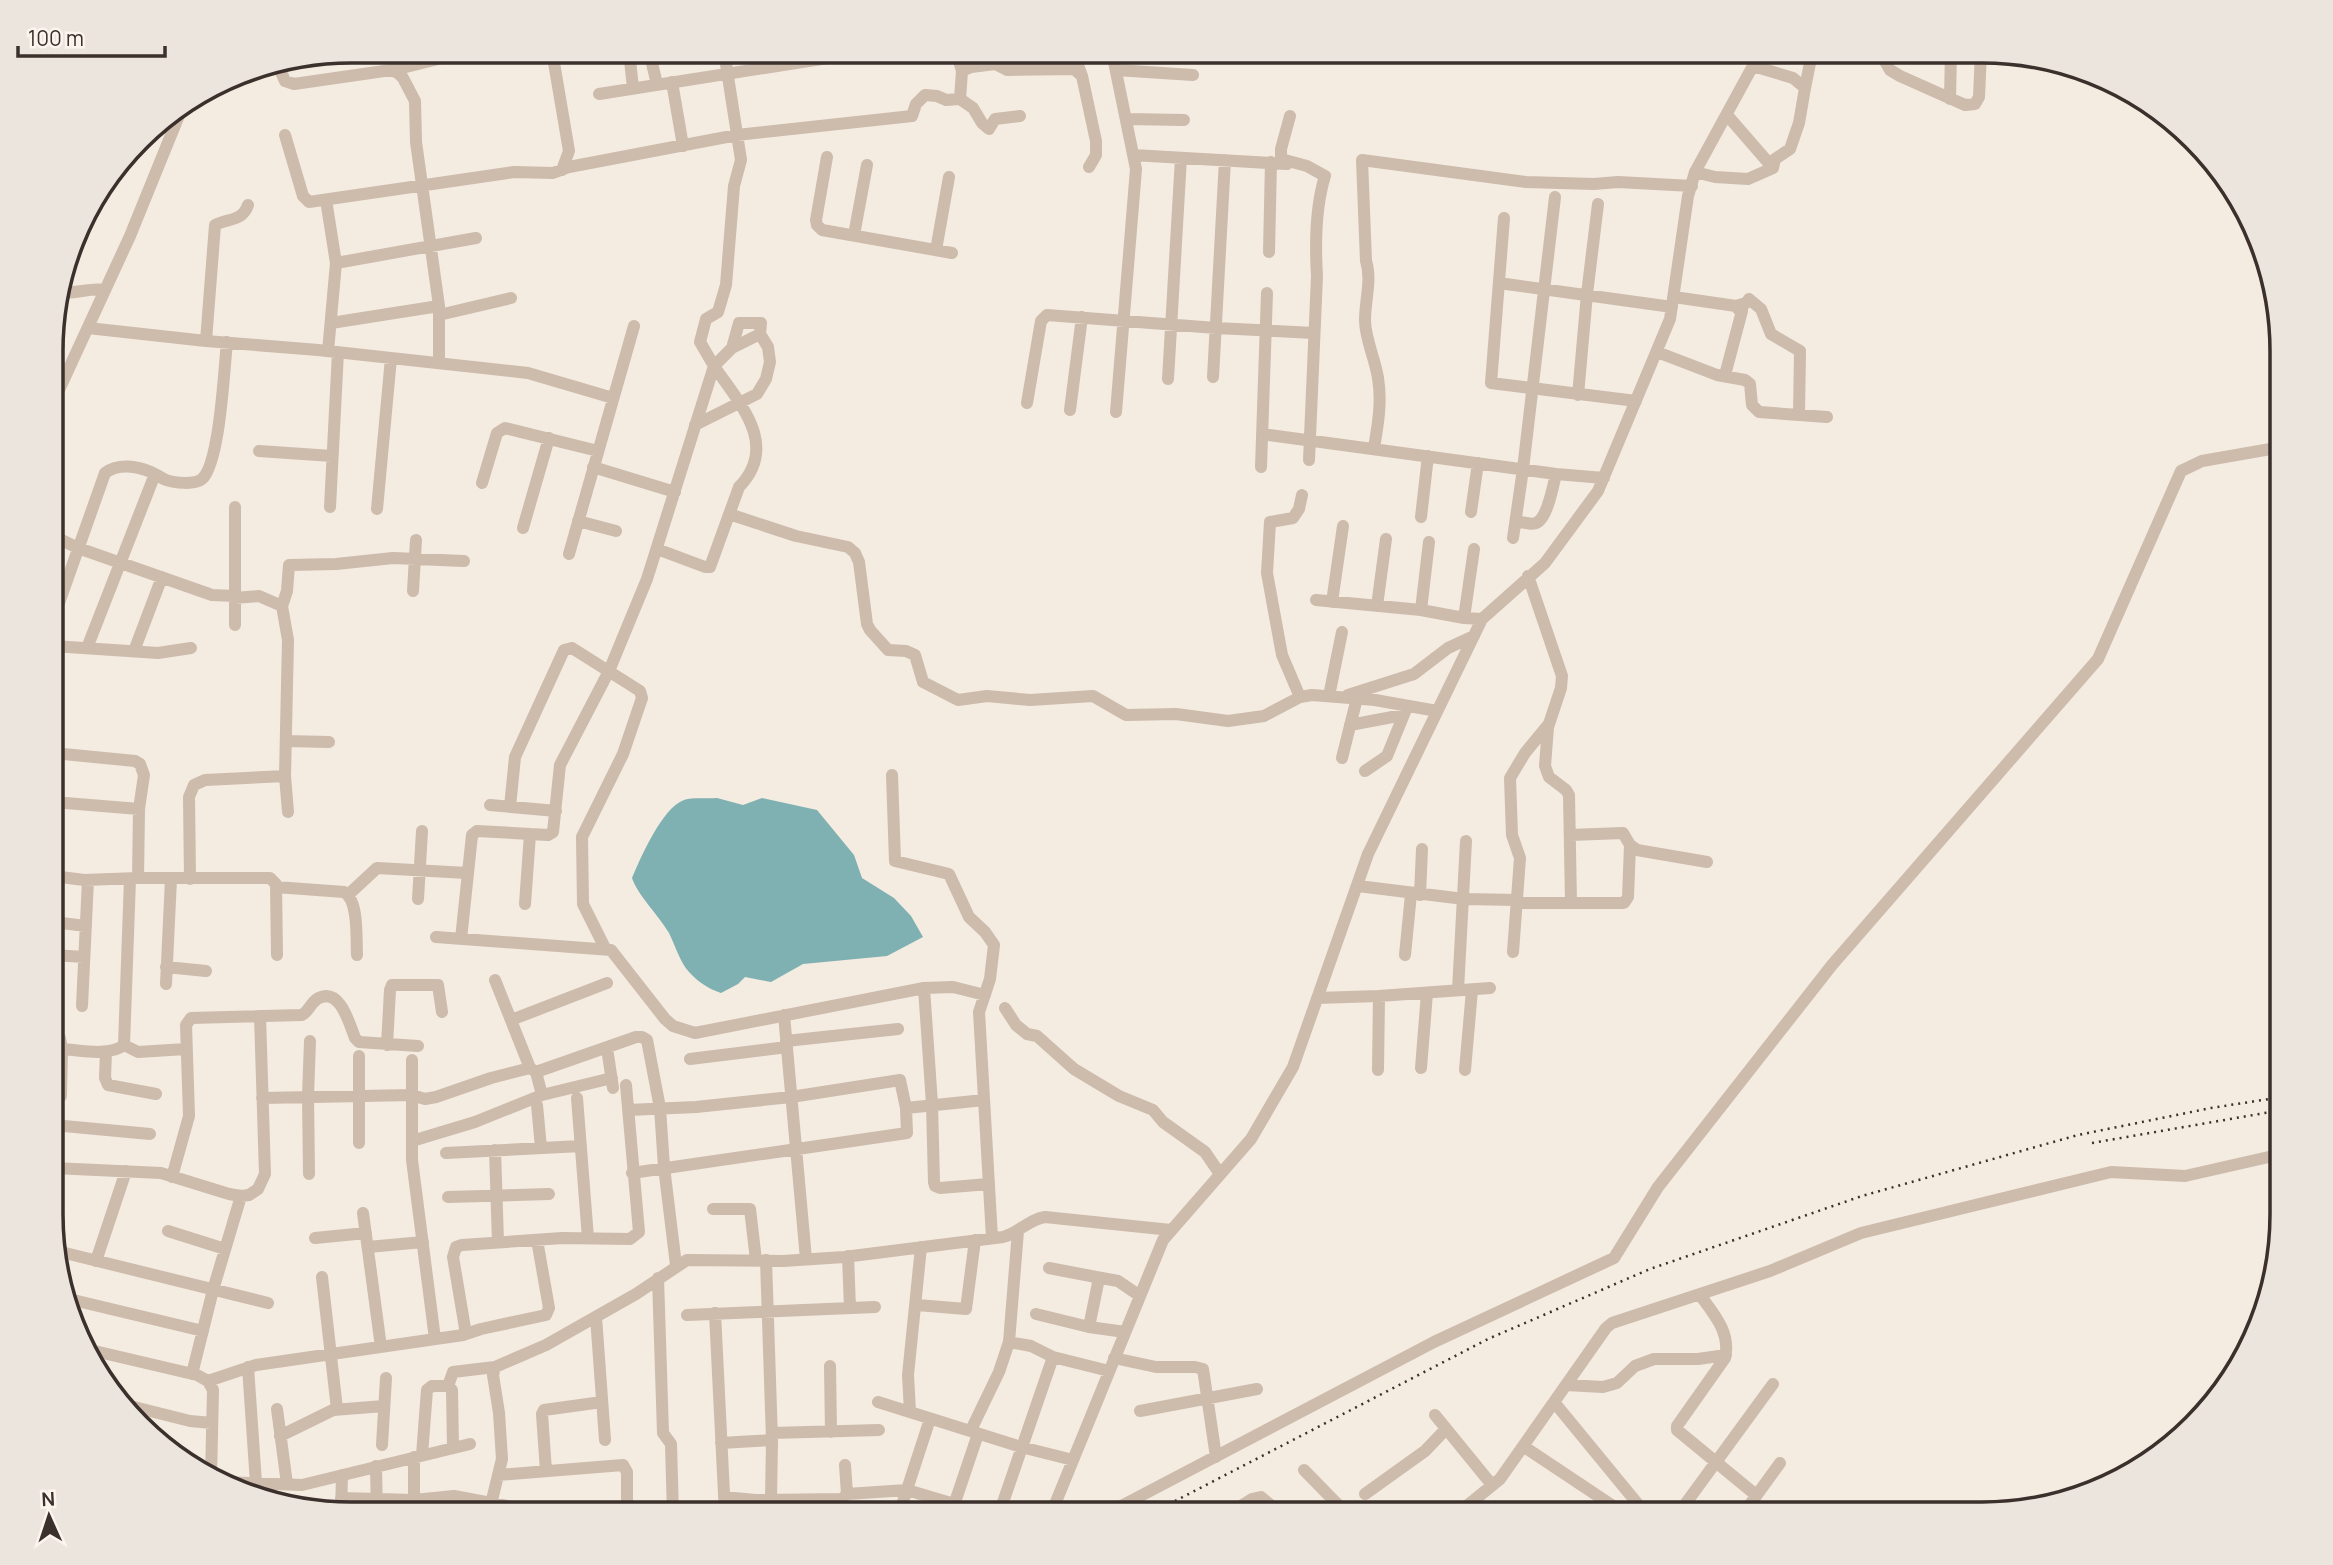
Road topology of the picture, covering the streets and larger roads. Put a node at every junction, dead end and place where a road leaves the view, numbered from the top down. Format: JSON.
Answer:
{"nodes":[{"id":1,"x":419,"y":63,"type":"edge"},
{"id":2,"x":554,"y":63,"type":"edge"},
{"id":3,"x":630,"y":63,"type":"edge"},
{"id":4,"x":652,"y":63,"type":"edge"},
{"id":5,"x":726,"y":63,"type":"edge"},
{"id":6,"x":789,"y":63,"type":"edge"},
{"id":7,"x":960,"y":63,"type":"edge"},
{"id":8,"x":1078,"y":63,"type":"edge"},
{"id":9,"x":1114,"y":63,"type":"edge"},
{"id":10,"x":1755,"y":63,"type":"edge"},
{"id":11,"x":1810,"y":63,"type":"edge"},
{"id":12,"x":1886,"y":63,"type":"edge"},
{"id":13,"x":1951,"y":63,"type":"edge"},
{"id":14,"x":1981,"y":63,"type":"edge"},
{"id":15,"x":1753,"y":66,"type":"junction"},
{"id":16,"x":390,"y":70,"type":"junction"},
{"id":17,"x":1116,"y":70,"type":"junction"},
{"id":18,"x":962,"y":71,"type":"junction"},
{"id":19,"x":281,"y":72,"type":"edge"},
{"id":20,"x":727,"y":72,"type":"junction"},
{"id":21,"x":1193,"y":75,"type":"dead end"},
{"id":22,"x":1082,"y":76,"type":"junction"},
{"id":23,"x":673,"y":82,"type":"junction"},
{"id":24,"x":657,"y":84,"type":"junction"},
{"id":25,"x":633,"y":88,"type":"junction"},
{"id":26,"x":1805,"y":88,"type":"junction"},
{"id":27,"x":599,"y":94,"type":"dead end"},
{"id":28,"x":960,"y":99,"type":"junction"},
{"id":29,"x":1950,"y":99,"type":"junction"},
{"id":30,"x":1727,"y":115,"type":"junction"},
{"id":31,"x":1020,"y":116,"type":"dead end"},
{"id":32,"x":1290,"y":116,"type":"dead end"},
{"id":33,"x":1126,"y":119,"type":"junction"},
{"id":34,"x":1184,"y":120,"type":"dead end"},
{"id":35,"x":175,"y":123,"type":"edge"},
{"id":36,"x":285,"y":135,"type":"dead end"},
{"id":37,"x":737,"y":135,"type":"junction"},
{"id":38,"x":683,"y":146,"type":"junction"},
{"id":39,"x":1133,"y":155,"type":"junction"},
{"id":40,"x":827,"y":157,"type":"dead end"},
{"id":41,"x":1181,"y":158,"type":"junction"},
{"id":42,"x":1225,"y":160,"type":"junction"},
{"id":43,"x":1271,"y":162,"type":"junction"},
{"id":44,"x":867,"y":165,"type":"dead end"},
{"id":45,"x":1089,"y":166,"type":"dead end"},
{"id":46,"x":1307,"y":166,"type":"junction"},
{"id":47,"x":1773,"y":168,"type":"junction"},
{"id":48,"x":562,"y":170,"type":"junction"},
{"id":49,"x":949,"y":177,"type":"dead end"},
{"id":50,"x":1694,"y":179,"type":"junction"},
{"id":51,"x":422,"y":186,"type":"junction"},
{"id":52,"x":1555,"y":197,"type":"dead end"},
{"id":53,"x":326,"y":200,"type":"junction"},
{"id":54,"x":1598,"y":204,"type":"dead end"},
{"id":55,"x":248,"y":205,"type":"dead end"},
{"id":56,"x":1504,"y":218,"type":"dead end"},
{"id":57,"x":854,"y":236,"type":"junction"},
{"id":58,"x":476,"y":238,"type":"dead end"},
{"id":59,"x":431,"y":247,"type":"junction"},
{"id":60,"x":936,"y":250,"type":"junction"},
{"id":61,"x":1269,"y":251,"type":"dead end"},
{"id":62,"x":952,"y":253,"type":"dead end"},
{"id":63,"x":336,"y":263,"type":"junction"},
{"id":64,"x":1499,"y":283,"type":"junction"},
{"id":65,"x":1544,"y":289,"type":"junction"},
{"id":66,"x":105,"y":290,"type":"junction"},
{"id":67,"x":69,"y":293,"type":"edge"},
{"id":68,"x":1267,"y":293,"type":"dead end"},
{"id":69,"x":1587,"y":294,"type":"junction"},
{"id":70,"x":511,"y":298,"type":"dead end"},
{"id":71,"x":1673,"y":302,"type":"junction"},
{"id":72,"x":1746,"y":303,"type":"junction"},
{"id":73,"x":439,"y":310,"type":"junction"},
{"id":74,"x":1082,"y":317,"type":"junction"},
{"id":75,"x":1124,"y":321,"type":"junction"},
{"id":76,"x":331,"y":323,"type":"junction"},
{"id":77,"x":1171,"y":324,"type":"junction"},
{"id":78,"x":634,"y":326,"type":"dead end"},
{"id":79,"x":88,"y":328,"type":"junction"},
{"id":80,"x":1216,"y":328,"type":"junction"},
{"id":81,"x":1265,"y":330,"type":"junction"},
{"id":82,"x":1314,"y":333,"type":"junction"},
{"id":83,"x":760,"y":334,"type":"junction"},
{"id":84,"x":206,"y":341,"type":"junction"},
{"id":85,"x":227,"y":342,"type":"junction"},
{"id":86,"x":732,"y":348,"type":"junction"},
{"id":87,"x":333,"y":351,"type":"junction"},
{"id":88,"x":1657,"y":352,"type":"junction"},
{"id":89,"x":391,"y":358,"type":"junction"},
{"id":90,"x":439,"y":363,"type":"junction"},
{"id":91,"x":714,"y":366,"type":"junction"},
{"id":92,"x":1724,"y":375,"type":"junction"},
{"id":93,"x":1213,"y":377,"type":"dead end"},
{"id":94,"x":1168,"y":379,"type":"dead end"},
{"id":95,"x":63,"y":382,"type":"edge"},
{"id":96,"x":1532,"y":388,"type":"junction"},
{"id":97,"x":1578,"y":395,"type":"junction"},
{"id":98,"x":613,"y":398,"type":"junction"},
{"id":99,"x":1636,"y":401,"type":"junction"},
{"id":100,"x":739,"y":403,"type":"junction"},
{"id":101,"x":1027,"y":403,"type":"dead end"},
{"id":102,"x":1070,"y":410,"type":"dead end"},
{"id":103,"x":1116,"y":412,"type":"dead end"},
{"id":104,"x":1799,"y":414,"type":"junction"},
{"id":105,"x":1827,"y":417,"type":"dead end"},
{"id":106,"x":695,"y":425,"type":"junction"},
{"id":107,"x":1262,"y":434,"type":"junction"},
{"id":108,"x":549,"y":438,"type":"junction"},
{"id":109,"x":1310,"y":439,"type":"junction"},
{"id":110,"x":1374,"y":448,"type":"junction"},
{"id":111,"x":2270,"y":449,"type":"edge"},
{"id":112,"x":259,"y":451,"type":"dead end"},
{"id":113,"x":598,"y":451,"type":"junction"},
{"id":114,"x":332,"y":456,"type":"junction"},
{"id":115,"x":1428,"y":456,"type":"junction"},
{"id":116,"x":1309,"y":460,"type":"dead end"},
{"id":117,"x":1478,"y":463,"type":"junction"},
{"id":118,"x":593,"y":467,"type":"junction"},
{"id":119,"x":1261,"y":467,"type":"dead end"},
{"id":120,"x":1524,"y":469,"type":"junction"},
{"id":121,"x":155,"y":474,"type":"junction"},
{"id":122,"x":1556,"y":474,"type":"junction"},
{"id":123,"x":1604,"y":478,"type":"junction"},
{"id":124,"x":482,"y":483,"type":"dead end"},
{"id":125,"x":675,"y":492,"type":"junction"},
{"id":126,"x":1302,"y":495,"type":"dead end"},
{"id":127,"x":235,"y":507,"type":"dead end"},
{"id":128,"x":330,"y":507,"type":"dead end"},
{"id":129,"x":377,"y":509,"type":"dead end"},
{"id":130,"x":1472,"y":512,"type":"dead end"},
{"id":131,"x":729,"y":513,"type":"junction"},
{"id":132,"x":1422,"y":517,"type":"dead end"},
{"id":133,"x":578,"y":521,"type":"junction"},
{"id":134,"x":1516,"y":522,"type":"junction"},
{"id":135,"x":1343,"y":526,"type":"dead end"},
{"id":136,"x":523,"y":528,"type":"dead end"},
{"id":137,"x":616,"y":531,"type":"dead end"},
{"id":138,"x":1386,"y":538,"type":"dead end"},
{"id":139,"x":1513,"y":538,"type":"dead end"},
{"id":140,"x":416,"y":540,"type":"dead end"},
{"id":141,"x":63,"y":541,"type":"edge"},
{"id":142,"x":1429,"y":542,"type":"dead end"},
{"id":143,"x":78,"y":548,"type":"junction"},
{"id":144,"x":657,"y":549,"type":"junction"},
{"id":145,"x":1474,"y":549,"type":"dead end"},
{"id":146,"x":569,"y":554,"type":"dead end"},
{"id":147,"x":415,"y":558,"type":"junction"},
{"id":148,"x":464,"y":561,"type":"dead end"},
{"id":149,"x":119,"y":562,"type":"junction"},
{"id":150,"x":1528,"y":576,"type":"junction"},
{"id":151,"x":162,"y":577,"type":"junction"},
{"id":152,"x":63,"y":591,"type":"edge"},
{"id":153,"x":413,"y":591,"type":"dead end"},
{"id":154,"x":235,"y":597,"type":"junction"},
{"id":155,"x":1316,"y":600,"type":"dead end"},
{"id":156,"x":1332,"y":602,"type":"junction"},
{"id":157,"x":282,"y":606,"type":"junction"},
{"id":158,"x":1377,"y":606,"type":"junction"},
{"id":159,"x":1421,"y":610,"type":"junction"},
{"id":160,"x":1464,"y":618,"type":"junction"},
{"id":161,"x":1482,"y":619,"type":"junction"},
{"id":162,"x":235,"y":625,"type":"dead end"},
{"id":163,"x":1342,"y":632,"type":"dead end"},
{"id":164,"x":1474,"y":636,"type":"junction"},
{"id":165,"x":63,"y":647,"type":"edge"},
{"id":166,"x":87,"y":648,"type":"junction"},
{"id":167,"x":191,"y":648,"type":"dead end"},
{"id":168,"x":134,"y":651,"type":"junction"},
{"id":169,"x":608,"y":671,"type":"junction"},
{"id":170,"x":1300,"y":697,"type":"junction"},
{"id":171,"x":1335,"y":697,"type":"junction"},
{"id":172,"x":1357,"y":698,"type":"junction"},
{"id":173,"x":1405,"y":711,"type":"junction"},
{"id":174,"x":1437,"y":711,"type":"junction"},
{"id":175,"x":1350,"y":725,"type":"junction"},
{"id":176,"x":1549,"y":725,"type":"junction"},
{"id":177,"x":286,"y":741,"type":"junction"},
{"id":178,"x":329,"y":742,"type":"dead end"},
{"id":179,"x":63,"y":754,"type":"edge"},
{"id":180,"x":1342,"y":758,"type":"dead end"},
{"id":181,"x":1365,"y":771,"type":"dead end"},
{"id":182,"x":892,"y":775,"type":"dead end"},
{"id":183,"x":285,"y":776,"type":"junction"},
{"id":184,"x":63,"y":803,"type":"edge"},
{"id":185,"x":490,"y":805,"type":"dead end"},
{"id":186,"x":510,"y":807,"type":"junction"},
{"id":187,"x":139,"y":809,"type":"junction"},
{"id":188,"x":556,"y":811,"type":"junction"},
{"id":189,"x":288,"y":812,"type":"dead end"},
{"id":190,"x":422,"y":831,"type":"dead end"},
{"id":191,"x":530,"y":834,"type":"junction"},
{"id":192,"x":1570,"y":835,"type":"junction"},
{"id":193,"x":1466,"y":841,"type":"dead end"},
{"id":194,"x":1630,"y":845,"type":"junction"},
{"id":195,"x":1422,"y":849,"type":"dead end"},
{"id":196,"x":1707,"y":862,"type":"dead end"},
{"id":197,"x":419,"y":870,"type":"junction"},
{"id":198,"x":467,"y":873,"type":"junction"},
{"id":199,"x":63,"y":877,"type":"edge"},
{"id":200,"x":134,"y":878,"type":"junction"},
{"id":201,"x":190,"y":878,"type":"junction"},
{"id":202,"x":171,"y":879,"type":"junction"},
{"id":203,"x":88,"y":880,"type":"junction"},
{"id":204,"x":1358,"y":886,"type":"junction"},
{"id":205,"x":276,"y":887,"type":"junction"},
{"id":206,"x":349,"y":894,"type":"junction"},
{"id":207,"x":1415,"y":894,"type":"junction"},
{"id":208,"x":418,"y":899,"type":"dead end"},
{"id":209,"x":1464,"y":899,"type":"junction"},
{"id":210,"x":1517,"y":902,"type":"junction"},
{"id":211,"x":1571,"y":903,"type":"junction"},
{"id":212,"x":525,"y":904,"type":"dead end"},
{"id":213,"x":63,"y":923,"type":"edge"},
{"id":214,"x":86,"y":926,"type":"junction"},
{"id":215,"x":436,"y":937,"type":"dead end"},
{"id":216,"x":461,"y":939,"type":"junction"},
{"id":217,"x":605,"y":948,"type":"junction"},
{"id":218,"x":1513,"y":952,"type":"dead end"},
{"id":219,"x":277,"y":955,"type":"dead end"},
{"id":220,"x":357,"y":955,"type":"dead end"},
{"id":221,"x":1405,"y":955,"type":"dead end"},
{"id":222,"x":63,"y":956,"type":"edge"},
{"id":223,"x":84,"y":957,"type":"junction"},
{"id":224,"x":166,"y":967,"type":"junction"},
{"id":225,"x":206,"y":971,"type":"dead end"},
{"id":226,"x":495,"y":980,"type":"dead end"},
{"id":227,"x":607,"y":983,"type":"dead end"},
{"id":228,"x":166,"y":984,"type":"dead end"},
{"id":229,"x":924,"y":988,"type":"junction"},
{"id":230,"x":1490,"y":988,"type":"dead end"},
{"id":231,"x":1458,"y":990,"type":"junction"},
{"id":232,"x":1472,"y":990,"type":"junction"},
{"id":233,"x":1427,"y":993,"type":"junction"},
{"id":234,"x":985,"y":995,"type":"junction"},
{"id":235,"x":1379,"y":996,"type":"junction"},
{"id":236,"x":1317,"y":998,"type":"junction"},
{"id":237,"x":82,"y":1006,"type":"dead end"},
{"id":238,"x":1005,"y":1008,"type":"dead end"},
{"id":239,"x":442,"y":1012,"type":"dead end"},
{"id":240,"x":260,"y":1016,"type":"junction"},
{"id":241,"x":784,"y":1016,"type":"junction"},
{"id":242,"x":511,"y":1020,"type":"junction"},
{"id":243,"x":898,"y":1029,"type":"dead end"},
{"id":244,"x":310,"y":1041,"type":"dead end"},
{"id":245,"x":787,"y":1044,"type":"junction"},
{"id":246,"x":124,"y":1045,"type":"junction"},
{"id":247,"x":387,"y":1045,"type":"junction"},
{"id":248,"x":418,"y":1046,"type":"dead end"},
{"id":249,"x":607,"y":1048,"type":"junction"},
{"id":250,"x":63,"y":1049,"type":"edge"},
{"id":251,"x":186,"y":1049,"type":"junction"},
{"id":252,"x":106,"y":1052,"type":"junction"},
{"id":253,"x":359,"y":1056,"type":"dead end"},
{"id":254,"x":690,"y":1059,"type":"dead end"},
{"id":255,"x":412,"y":1060,"type":"dead end"},
{"id":256,"x":1421,"y":1068,"type":"dead end"},
{"id":257,"x":533,"y":1070,"type":"junction"},
{"id":258,"x":1378,"y":1070,"type":"dead end"},
{"id":259,"x":1465,"y":1070,"type":"dead end"},
{"id":260,"x":617,"y":1084,"type":"junction"},
{"id":261,"x":156,"y":1094,"type":"dead end"},
{"id":262,"x":412,"y":1095,"type":"junction"},
{"id":263,"x":308,"y":1096,"type":"junction"},
{"id":264,"x":360,"y":1096,"type":"junction"},
{"id":265,"x":791,"y":1097,"type":"junction"},
{"id":266,"x":262,"y":1098,"type":"junction"},
{"id":267,"x":577,"y":1098,"type":"dead end"},
{"id":268,"x":540,"y":1100,"type":"junction"},
{"id":269,"x":984,"y":1100,"type":"junction"},
{"id":270,"x":932,"y":1104,"type":"junction"},
{"id":271,"x":660,"y":1108,"type":"junction"},
{"id":272,"x":905,"y":1108,"type":"junction"},
{"id":273,"x":628,"y":1110,"type":"junction"},
{"id":274,"x":63,"y":1126,"type":"edge"},
{"id":275,"x":150,"y":1134,"type":"dead end"},
{"id":276,"x":412,"y":1141,"type":"junction"},
{"id":277,"x":359,"y":1143,"type":"dead end"},
{"id":278,"x":581,"y":1146,"type":"junction"},
{"id":279,"x":797,"y":1147,"type":"junction"},
{"id":280,"x":541,"y":1148,"type":"junction"},
{"id":281,"x":495,"y":1150,"type":"junction"},
{"id":282,"x":446,"y":1153,"type":"dead end"},
{"id":283,"x":2270,"y":1157,"type":"edge"},
{"id":284,"x":664,"y":1167,"type":"junction"},
{"id":285,"x":63,"y":1168,"type":"edge"},
{"id":286,"x":125,"y":1171,"type":"junction"},
{"id":287,"x":632,"y":1173,"type":"junction"},
{"id":288,"x":309,"y":1174,"type":"dead end"},
{"id":289,"x":1220,"y":1174,"type":"junction"},
{"id":290,"x":172,"y":1177,"type":"junction"},
{"id":291,"x":989,"y":1184,"type":"junction"},
{"id":292,"x":549,"y":1194,"type":"dead end"},
{"id":293,"x":242,"y":1196,"type":"junction"},
{"id":294,"x":496,"y":1196,"type":"junction"},
{"id":295,"x":448,"y":1197,"type":"dead end"},
{"id":296,"x":713,"y":1209,"type":"dead end"},
{"id":297,"x":363,"y":1213,"type":"dead end"},
{"id":298,"x":1171,"y":1230,"type":"junction"},
{"id":299,"x":168,"y":1231,"type":"dead end"},
{"id":300,"x":1018,"y":1231,"type":"junction"},
{"id":301,"x":366,"y":1233,"type":"junction"},
{"id":302,"x":315,"y":1238,"type":"dead end"},
{"id":303,"x":589,"y":1238,"type":"junction"},
{"id":304,"x":992,"y":1238,"type":"junction"},
{"id":305,"x":537,"y":1240,"type":"junction"},
{"id":306,"x":975,"y":1240,"type":"junction"},
{"id":307,"x":423,"y":1242,"type":"junction"},
{"id":308,"x":498,"y":1242,"type":"junction"},
{"id":309,"x":368,"y":1247,"type":"junction"},
{"id":310,"x":921,"y":1247,"type":"junction"},
{"id":311,"x":225,"y":1249,"type":"junction"},
{"id":312,"x":65,"y":1253,"type":"edge"},
{"id":313,"x":848,"y":1256,"type":"junction"},
{"id":314,"x":806,"y":1259,"type":"junction"},
{"id":315,"x":761,"y":1260,"type":"junction"},
{"id":316,"x":96,"y":1261,"type":"junction"},
{"id":317,"x":676,"y":1265,"type":"junction"},
{"id":318,"x":1049,"y":1268,"type":"dead end"},
{"id":319,"x":1096,"y":1277,"type":"junction"},
{"id":320,"x":322,"y":1278,"type":"dead end"},
{"id":321,"x":659,"y":1278,"type":"junction"},
{"id":322,"x":213,"y":1290,"type":"junction"},
{"id":323,"x":1700,"y":1295,"type":"junction"},
{"id":324,"x":1140,"y":1296,"type":"junction"},
{"id":325,"x":76,"y":1301,"type":"edge"},
{"id":326,"x":268,"y":1303,"type":"dead end"},
{"id":327,"x":917,"y":1306,"type":"junction"},
{"id":328,"x":875,"y":1307,"type":"dead end"},
{"id":329,"x":850,"y":1308,"type":"junction"},
{"id":330,"x":769,"y":1310,"type":"junction"},
{"id":331,"x":715,"y":1313,"type":"junction"},
{"id":332,"x":1036,"y":1314,"type":"dead end"},
{"id":333,"x":687,"y":1315,"type":"dead end"},
{"id":334,"x":596,"y":1317,"type":"junction"},
{"id":335,"x":1089,"y":1327,"type":"junction"},
{"id":336,"x":203,"y":1331,"type":"junction"},
{"id":337,"x":1125,"y":1332,"type":"junction"},
{"id":338,"x":466,"y":1334,"type":"junction"},
{"id":339,"x":435,"y":1339,"type":"junction"},
{"id":340,"x":1009,"y":1342,"type":"junction"},
{"id":341,"x":381,"y":1347,"type":"junction"},
{"id":342,"x":99,"y":1352,"type":"edge"},
{"id":343,"x":330,"y":1354,"type":"junction"},
{"id":344,"x":1726,"y":1355,"type":"junction"},
{"id":345,"x":1053,"y":1357,"type":"junction"},
{"id":346,"x":1114,"y":1359,"type":"junction"},
{"id":347,"x":830,"y":1366,"type":"dead end"},
{"id":348,"x":248,"y":1367,"type":"junction"},
{"id":349,"x":495,"y":1367,"type":"junction"},
{"id":350,"x":1109,"y":1371,"type":"junction"},
{"id":351,"x":192,"y":1374,"type":"junction"},
{"id":352,"x":386,"y":1378,"type":"dead end"},
{"id":353,"x":208,"y":1381,"type":"junction"},
{"id":354,"x":1773,"y":1384,"type":"dead end"},
{"id":355,"x":1566,"y":1385,"type":"junction"},
{"id":356,"x":448,"y":1386,"type":"junction"},
{"id":357,"x":1257,"y":1389,"type":"dead end"},
{"id":358,"x":1207,"y":1399,"type":"junction"},
{"id":359,"x":603,"y":1402,"type":"junction"},
{"id":360,"x":878,"y":1402,"type":"dead end"},
{"id":361,"x":1554,"y":1402,"type":"junction"},
{"id":362,"x":384,"y":1406,"type":"junction"},
{"id":363,"x":138,"y":1408,"type":"edge"},
{"id":364,"x":277,"y":1409,"type":"dead end"},
{"id":365,"x":337,"y":1409,"type":"junction"},
{"id":366,"x":1140,"y":1410,"type":"dead end"},
{"id":367,"x":910,"y":1412,"type":"junction"},
{"id":368,"x":1435,"y":1415,"type":"dead end"},
{"id":369,"x":930,"y":1419,"type":"junction"},
{"id":370,"x":212,"y":1423,"type":"junction"},
{"id":371,"x":879,"y":1430,"type":"dead end"},
{"id":372,"x":1445,"y":1430,"type":"junction"},
{"id":373,"x":831,"y":1432,"type":"junction"},
{"id":374,"x":974,"y":1432,"type":"junction"},
{"id":375,"x":281,"y":1436,"type":"junction"},
{"id":376,"x":772,"y":1437,"type":"junction"},
{"id":377,"x":605,"y":1440,"type":"dead end"},
{"id":378,"x":721,"y":1443,"type":"junction"},
{"id":379,"x":470,"y":1444,"type":"dead end"},
{"id":380,"x":382,"y":1445,"type":"dead end"},
{"id":381,"x":1523,"y":1446,"type":"junction"},
{"id":382,"x":1021,"y":1447,"type":"junction"},
{"id":383,"x":453,"y":1448,"type":"junction"},
{"id":384,"x":418,"y":1456,"type":"junction"},
{"id":385,"x":1216,"y":1457,"type":"junction"},
{"id":386,"x":1073,"y":1460,"type":"junction"},
{"id":387,"x":1715,"y":1463,"type":"junction"},
{"id":388,"x":1780,"y":1463,"type":"dead end"},
{"id":389,"x":211,"y":1465,"type":"edge"},
{"id":390,"x":845,"y":1465,"type":"dead end"},
{"id":391,"x":376,"y":1466,"type":"junction"},
{"id":392,"x":1304,"y":1470,"type":"dead end"},
{"id":393,"x":546,"y":1471,"type":"junction"},
{"id":394,"x":342,"y":1475,"type":"junction"},
{"id":395,"x":498,"y":1475,"type":"junction"},
{"id":396,"x":249,"y":1483,"type":"edge"},
{"id":397,"x":256,"y":1483,"type":"junction"},
{"id":398,"x":287,"y":1484,"type":"junction"},
{"id":399,"x":1492,"y":1485,"type":"junction"},
{"id":400,"x":907,"y":1490,"type":"junction"},
{"id":401,"x":1629,"y":1492,"type":"junction"},
{"id":402,"x":847,"y":1494,"type":"junction"},
{"id":403,"x":1366,"y":1494,"type":"dead end"},
{"id":404,"x":1756,"y":1495,"type":"junction"},
{"id":405,"x":724,"y":1497,"type":"junction"},
{"id":406,"x":341,"y":1498,"type":"junction"},
{"id":407,"x":377,"y":1498,"type":"junction"},
{"id":408,"x":1476,"y":1499,"type":"junction"},
{"id":409,"x":414,"y":1500,"type":"junction"},
{"id":410,"x":771,"y":1500,"type":"junction"},
{"id":411,"x":341,"y":1501,"type":"edge"},
{"id":412,"x":377,"y":1502,"type":"edge"},
{"id":413,"x":482,"y":1502,"type":"edge"},
{"id":414,"x":491,"y":1502,"type":"edge"},
{"id":415,"x":627,"y":1502,"type":"edge"},
{"id":416,"x":673,"y":1502,"type":"edge"},
{"id":417,"x":724,"y":1502,"type":"edge"},
{"id":418,"x":903,"y":1502,"type":"edge"},
{"id":419,"x":935,"y":1502,"type":"edge"},
{"id":420,"x":955,"y":1502,"type":"edge"},
{"id":421,"x":1003,"y":1502,"type":"edge"},
{"id":422,"x":1056,"y":1502,"type":"edge"},
{"id":423,"x":1129,"y":1502,"type":"edge"},
{"id":424,"x":1247,"y":1502,"type":"edge"},
{"id":425,"x":1267,"y":1502,"type":"edge"},
{"id":426,"x":1331,"y":1502,"type":"edge"},
{"id":427,"x":1472,"y":1502,"type":"edge"},
{"id":428,"x":1478,"y":1502,"type":"edge"},
{"id":429,"x":1601,"y":1502,"type":"edge"},
{"id":430,"x":1621,"y":1502,"type":"edge"},
{"id":431,"x":1637,"y":1502,"type":"edge"},
{"id":432,"x":1687,"y":1502,"type":"edge"},
{"id":433,"x":1751,"y":1502,"type":"edge"}],
"edges":[{"from":1,"to":16,"type":"street"},
{"from":2,"to":48,"type":"street"},
{"from":3,"to":25,"type":"street"},
{"from":4,"to":24,"type":"street"},
{"from":5,"to":20,"type":"street"},
{"from":6,"to":20,"type":"street"},
{"from":7,"to":18,"type":"street"},
{"from":8,"to":22,"type":"street"},
{"from":9,"to":17,"type":"street"},
{"from":10,"to":15,"type":"street"},
{"from":11,"to":26,"type":"street"},
{"from":12,"to":29,"type":"street"},
{"from":13,"to":29,"type":"street"},
{"from":14,"to":29,"type":"street"},
{"from":15,"to":26,"type":"street"},
{"from":15,"to":30,"type":"street"},
{"from":16,"to":19,"type":"street"},
{"from":16,"to":51,"type":"street"},
{"from":17,"to":21,"type":"street"},
{"from":17,"to":33,"type":"street"},
{"from":18,"to":22,"type":"street"},
{"from":18,"to":28,"type":"street"},
{"from":20,"to":23,"type":"street"},
{"from":20,"to":37,"type":"street"},
{"from":22,"to":45,"type":"street"},
{"from":23,"to":24,"type":"street"},
{"from":23,"to":38,"type":"street"},
{"from":24,"to":25,"type":"street"},
{"from":25,"to":27,"type":"street"},
{"from":26,"to":47,"type":"street"},
{"from":28,"to":31,"type":"street"},
{"from":28,"to":37,"type":"street"},
{"from":30,"to":47,"type":"street"},
{"from":30,"to":50,"type":"street"},
{"from":32,"to":46,"type":"street"},
{"from":33,"to":34,"type":"street"},
{"from":33,"to":39,"type":"street"},
{"from":35,"to":66,"type":"street"},
{"from":36,"to":53,"type":"street"},
{"from":37,"to":38,"type":"street"},
{"from":37,"to":91,"type":"street"},
{"from":38,"to":48,"type":"street"},
{"from":39,"to":41,"type":"street"},
{"from":39,"to":75,"type":"street"},
{"from":40,"to":57,"type":"street"},
{"from":41,"to":42,"type":"street"},
{"from":41,"to":77,"type":"street"},
{"from":42,"to":43,"type":"street"},
{"from":42,"to":80,"type":"street"},
{"from":43,"to":46,"type":"street"},
{"from":43,"to":61,"type":"street"},
{"from":44,"to":57,"type":"street"},
{"from":46,"to":82,"type":"street"},
{"from":47,"to":50,"type":"street"},
{"from":48,"to":51,"type":"street"},
{"from":49,"to":60,"type":"street"},
{"from":50,"to":71,"type":"street"},
{"from":50,"to":110,"type":"street"},
{"from":51,"to":53,"type":"street"},
{"from":51,"to":59,"type":"street"},
{"from":52,"to":65,"type":"street"},
{"from":53,"to":63,"type":"street"},
{"from":54,"to":69,"type":"street"},
{"from":55,"to":84,"type":"street"},
{"from":56,"to":64,"type":"street"},
{"from":57,"to":60,"type":"street"},
{"from":58,"to":59,"type":"street"},
{"from":59,"to":63,"type":"street"},
{"from":59,"to":73,"type":"street"},
{"from":60,"to":62,"type":"street"},
{"from":63,"to":76,"type":"street"},
{"from":64,"to":65,"type":"street"},
{"from":64,"to":96,"type":"street"},
{"from":65,"to":69,"type":"street"},
{"from":65,"to":96,"type":"street"},
{"from":66,"to":67,"type":"street"},
{"from":66,"to":79,"type":"street"},
{"from":68,"to":81,"type":"street"},
{"from":69,"to":71,"type":"street"},
{"from":69,"to":97,"type":"street"},
{"from":70,"to":73,"type":"street"},
{"from":71,"to":72,"type":"street"},
{"from":71,"to":88,"type":"street"},
{"from":72,"to":92,"type":"street"},
{"from":72,"to":104,"type":"street"},
{"from":73,"to":76,"type":"street"},
{"from":73,"to":90,"type":"street"},
{"from":74,"to":75,"type":"street"},
{"from":74,"to":101,"type":"street"},
{"from":74,"to":102,"type":"street"},
{"from":75,"to":77,"type":"street"},
{"from":75,"to":103,"type":"street"},
{"from":76,"to":87,"type":"street"},
{"from":77,"to":80,"type":"street"},
{"from":77,"to":94,"type":"street"},
{"from":78,"to":98,"type":"street"},
{"from":79,"to":84,"type":"street"},
{"from":79,"to":95,"type":"street"},
{"from":80,"to":81,"type":"street"},
{"from":80,"to":93,"type":"street"},
{"from":81,"to":82,"type":"street"},
{"from":81,"to":107,"type":"street"},
{"from":82,"to":109,"type":"street"},
{"from":83,"to":86,"type":"street"},
{"from":83,"to":86,"type":"street"},
{"from":83,"to":100,"type":"street"},
{"from":84,"to":85,"type":"street"},
{"from":85,"to":87,"type":"street"},
{"from":85,"to":121,"type":"street"},
{"from":86,"to":91,"type":"street"},
{"from":87,"to":89,"type":"street"},
{"from":87,"to":114,"type":"street"},
{"from":88,"to":92,"type":"street"},
{"from":88,"to":99,"type":"street"},
{"from":89,"to":90,"type":"street"},
{"from":89,"to":129,"type":"street"},
{"from":90,"to":98,"type":"street"},
{"from":91,"to":100,"type":"street"},
{"from":91,"to":106,"type":"street"},
{"from":92,"to":104,"type":"street"},
{"from":96,"to":97,"type":"street"},
{"from":96,"to":120,"type":"street"},
{"from":97,"to":99,"type":"street"},
{"from":98,"to":113,"type":"street"},
{"from":99,"to":123,"type":"street"},
{"from":100,"to":106,"type":"street"},
{"from":100,"to":131,"type":"street"},
{"from":104,"to":105,"type":"street"},
{"from":106,"to":125,"type":"street"},
{"from":107,"to":109,"type":"street"},
{"from":107,"to":119,"type":"street"},
{"from":108,"to":113,"type":"street"},
{"from":108,"to":124,"type":"street"},
{"from":108,"to":136,"type":"street"},
{"from":109,"to":110,"type":"street"},
{"from":109,"to":116,"type":"street"},
{"from":110,"to":115,"type":"street"},
{"from":111,"to":385,"type":"street"},
{"from":112,"to":114,"type":"street"},
{"from":113,"to":118,"type":"street"},
{"from":114,"to":128,"type":"street"},
{"from":115,"to":117,"type":"street"},
{"from":115,"to":132,"type":"street"},
{"from":117,"to":120,"type":"street"},
{"from":117,"to":130,"type":"street"},
{"from":118,"to":125,"type":"street"},
{"from":118,"to":133,"type":"street"},
{"from":120,"to":122,"type":"street"},
{"from":120,"to":134,"type":"street"},
{"from":121,"to":143,"type":"street"},
{"from":121,"to":149,"type":"street"},
{"from":122,"to":123,"type":"street"},
{"from":122,"to":134,"type":"street"},
{"from":123,"to":150,"type":"street"},
{"from":125,"to":144,"type":"street"},
{"from":126,"to":170,"type":"street"},
{"from":127,"to":154,"type":"street"},
{"from":131,"to":144,"type":"street"},
{"from":131,"to":170,"type":"street"},
{"from":133,"to":137,"type":"street"},
{"from":133,"to":146,"type":"street"},
{"from":134,"to":139,"type":"street"},
{"from":135,"to":156,"type":"street"},
{"from":138,"to":158,"type":"street"},
{"from":140,"to":147,"type":"street"},
{"from":141,"to":143,"type":"street"},
{"from":142,"to":159,"type":"street"},
{"from":143,"to":149,"type":"street"},
{"from":143,"to":152,"type":"street"},
{"from":144,"to":169,"type":"street"},
{"from":145,"to":160,"type":"street"},
{"from":147,"to":148,"type":"street"},
{"from":147,"to":153,"type":"street"},
{"from":147,"to":157,"type":"street"},
{"from":149,"to":151,"type":"street"},
{"from":149,"to":166,"type":"street"},
{"from":150,"to":161,"type":"street"},
{"from":150,"to":176,"type":"street"},
{"from":151,"to":154,"type":"street"},
{"from":151,"to":168,"type":"street"},
{"from":154,"to":157,"type":"street"},
{"from":154,"to":162,"type":"street"},
{"from":155,"to":156,"type":"street"},
{"from":156,"to":158,"type":"street"},
{"from":157,"to":177,"type":"street"},
{"from":158,"to":159,"type":"street"},
{"from":159,"to":160,"type":"street"},
{"from":160,"to":161,"type":"street"},
{"from":161,"to":164,"type":"street"},
{"from":163,"to":171,"type":"street"},
{"from":164,"to":171,"type":"street"},
{"from":164,"to":174,"type":"street"},
{"from":165,"to":166,"type":"street"},
{"from":166,"to":168,"type":"street"},
{"from":167,"to":168,"type":"street"},
{"from":169,"to":186,"type":"street"},
{"from":169,"to":188,"type":"street"},
{"from":169,"to":217,"type":"street"},
{"from":170,"to":171,"type":"street"},
{"from":171,"to":172,"type":"street"},
{"from":172,"to":173,"type":"street"},
{"from":172,"to":175,"type":"street"},
{"from":173,"to":174,"type":"street"},
{"from":173,"to":175,"type":"street"},
{"from":173,"to":181,"type":"street"},
{"from":174,"to":204,"type":"street"},
{"from":175,"to":180,"type":"street"},
{"from":176,"to":192,"type":"street"},
{"from":176,"to":210,"type":"street"},
{"from":177,"to":178,"type":"street"},
{"from":177,"to":183,"type":"street"},
{"from":179,"to":187,"type":"street"},
{"from":182,"to":234,"type":"street"},
{"from":183,"to":189,"type":"street"},
{"from":183,"to":201,"type":"street"},
{"from":184,"to":187,"type":"street"},
{"from":185,"to":186,"type":"street"},
{"from":186,"to":188,"type":"street"},
{"from":187,"to":200,"type":"street"},
{"from":188,"to":191,"type":"street"},
{"from":190,"to":197,"type":"street"},
{"from":191,"to":198,"type":"street"},
{"from":191,"to":212,"type":"street"},
{"from":192,"to":194,"type":"street"},
{"from":192,"to":211,"type":"street"},
{"from":193,"to":209,"type":"street"},
{"from":194,"to":196,"type":"street"},
{"from":194,"to":211,"type":"street"},
{"from":195,"to":207,"type":"street"},
{"from":197,"to":198,"type":"street"},
{"from":197,"to":206,"type":"street"},
{"from":197,"to":208,"type":"street"},
{"from":198,"to":216,"type":"street"},
{"from":199,"to":203,"type":"street"},
{"from":200,"to":202,"type":"street"},
{"from":200,"to":203,"type":"street"},
{"from":200,"to":246,"type":"street"},
{"from":201,"to":202,"type":"street"},
{"from":201,"to":205,"type":"street"},
{"from":202,"to":224,"type":"street"},
{"from":203,"to":214,"type":"street"},
{"from":204,"to":207,"type":"street"},
{"from":204,"to":236,"type":"street"},
{"from":205,"to":206,"type":"street"},
{"from":205,"to":219,"type":"street"},
{"from":206,"to":220,"type":"street"},
{"from":207,"to":209,"type":"street"},
{"from":207,"to":221,"type":"street"},
{"from":209,"to":210,"type":"street"},
{"from":209,"to":231,"type":"street"},
{"from":210,"to":211,"type":"street"},
{"from":210,"to":218,"type":"street"},
{"from":213,"to":214,"type":"street"},
{"from":214,"to":223,"type":"street"},
{"from":215,"to":216,"type":"street"},
{"from":216,"to":217,"type":"street"},
{"from":217,"to":241,"type":"street"},
{"from":222,"to":223,"type":"street"},
{"from":223,"to":237,"type":"street"},
{"from":224,"to":225,"type":"street"},
{"from":224,"to":228,"type":"street"},
{"from":226,"to":242,"type":"street"},
{"from":227,"to":242,"type":"street"},
{"from":229,"to":234,"type":"street"},
{"from":229,"to":241,"type":"street"},
{"from":229,"to":270,"type":"street"},
{"from":230,"to":232,"type":"street"},
{"from":231,"to":232,"type":"street"},
{"from":231,"to":233,"type":"street"},
{"from":232,"to":259,"type":"street"},
{"from":233,"to":235,"type":"street"},
{"from":233,"to":256,"type":"street"},
{"from":234,"to":269,"type":"street"},
{"from":235,"to":236,"type":"street"},
{"from":235,"to":258,"type":"street"},
{"from":236,"to":289,"type":"street"},
{"from":238,"to":289,"type":"street"},
{"from":239,"to":247,"type":"street"},
{"from":240,"to":247,"type":"street"},
{"from":240,"to":251,"type":"street"},
{"from":240,"to":266,"type":"street"},
{"from":241,"to":245,"type":"street"},
{"from":242,"to":257,"type":"street"},
{"from":243,"to":245,"type":"street"},
{"from":244,"to":263,"type":"street"},
{"from":245,"to":254,"type":"street"},
{"from":245,"to":265,"type":"street"},
{"from":246,"to":251,"type":"street"},
{"from":246,"to":252,"type":"street"},
{"from":247,"to":248,"type":"street"},
{"from":249,"to":257,"type":"street"},
{"from":249,"to":260,"type":"street"},
{"from":249,"to":271,"type":"street"},
{"from":250,"to":252,"type":"street"},
{"from":251,"to":290,"type":"street"},
{"from":252,"to":261,"type":"street"},
{"from":253,"to":264,"type":"street"},
{"from":255,"to":262,"type":"street"},
{"from":257,"to":262,"type":"street"},
{"from":257,"to":268,"type":"street"},
{"from":260,"to":268,"type":"street"},
{"from":260,"to":273,"type":"street"},
{"from":262,"to":264,"type":"street"},
{"from":262,"to":276,"type":"street"},
{"from":263,"to":264,"type":"street"},
{"from":263,"to":266,"type":"street"},
{"from":263,"to":288,"type":"street"},
{"from":264,"to":277,"type":"street"},
{"from":265,"to":271,"type":"street"},
{"from":265,"to":272,"type":"street"},
{"from":265,"to":279,"type":"street"},
{"from":266,"to":293,"type":"street"},
{"from":267,"to":278,"type":"street"},
{"from":268,"to":276,"type":"street"},
{"from":268,"to":280,"type":"street"},
{"from":269,"to":270,"type":"street"},
{"from":269,"to":291,"type":"street"},
{"from":270,"to":272,"type":"street"},
{"from":270,"to":291,"type":"street"},
{"from":271,"to":273,"type":"street"},
{"from":271,"to":284,"type":"street"},
{"from":272,"to":279,"type":"street"},
{"from":273,"to":287,"type":"street"},
{"from":274,"to":275,"type":"street"},
{"from":276,"to":307,"type":"street"},
{"from":278,"to":280,"type":"street"},
{"from":278,"to":303,"type":"street"},
{"from":279,"to":284,"type":"street"},
{"from":279,"to":314,"type":"street"},
{"from":280,"to":281,"type":"street"},
{"from":281,"to":282,"type":"street"},
{"from":281,"to":294,"type":"street"},
{"from":283,"to":323,"type":"street"},
{"from":284,"to":287,"type":"street"},
{"from":284,"to":317,"type":"street"},
{"from":285,"to":286,"type":"street"},
{"from":286,"to":290,"type":"street"},
{"from":286,"to":316,"type":"street"},
{"from":287,"to":303,"type":"street"},
{"from":289,"to":298,"type":"street"},
{"from":290,"to":293,"type":"street"},
{"from":291,"to":304,"type":"street"},
{"from":292,"to":294,"type":"street"},
{"from":293,"to":311,"type":"street"},
{"from":294,"to":295,"type":"street"},
{"from":294,"to":308,"type":"street"},
{"from":296,"to":315,"type":"street"},
{"from":297,"to":301,"type":"street"},
{"from":298,"to":300,"type":"street"},
{"from":298,"to":324,"type":"street"},
{"from":299,"to":311,"type":"street"},
{"from":300,"to":304,"type":"street"},
{"from":300,"to":340,"type":"street"},
{"from":301,"to":302,"type":"street"},
{"from":301,"to":309,"type":"street"},
{"from":303,"to":305,"type":"street"},
{"from":304,"to":306,"type":"street"},
{"from":305,"to":308,"type":"street"},
{"from":305,"to":338,"type":"street"},
{"from":306,"to":310,"type":"street"},
{"from":306,"to":327,"type":"street"},
{"from":307,"to":309,"type":"street"},
{"from":307,"to":339,"type":"street"},
{"from":308,"to":338,"type":"street"},
{"from":309,"to":341,"type":"street"},
{"from":310,"to":313,"type":"street"},
{"from":310,"to":327,"type":"street"},
{"from":311,"to":322,"type":"street"},
{"from":312,"to":316,"type":"street"},
{"from":313,"to":314,"type":"street"},
{"from":313,"to":329,"type":"street"},
{"from":314,"to":315,"type":"street"},
{"from":315,"to":317,"type":"street"},
{"from":315,"to":330,"type":"street"},
{"from":316,"to":322,"type":"street"},
{"from":317,"to":321,"type":"street"},
{"from":318,"to":319,"type":"street"},
{"from":319,"to":324,"type":"street"},
{"from":319,"to":335,"type":"street"},
{"from":320,"to":343,"type":"street"},
{"from":321,"to":334,"type":"street"},
{"from":321,"to":416,"type":"street"},
{"from":322,"to":326,"type":"street"},
{"from":322,"to":336,"type":"street"},
{"from":323,"to":344,"type":"street"},
{"from":323,"to":355,"type":"street"},
{"from":324,"to":337,"type":"street"},
{"from":325,"to":336,"type":"street"},
{"from":327,"to":367,"type":"street"},
{"from":328,"to":329,"type":"street"},
{"from":329,"to":330,"type":"street"},
{"from":330,"to":331,"type":"street"},
{"from":330,"to":376,"type":"street"},
{"from":331,"to":333,"type":"street"},
{"from":331,"to":378,"type":"street"},
{"from":332,"to":335,"type":"street"},
{"from":334,"to":349,"type":"street"},
{"from":334,"to":359,"type":"street"},
{"from":335,"to":337,"type":"street"},
{"from":336,"to":351,"type":"street"},
{"from":337,"to":346,"type":"street"},
{"from":338,"to":339,"type":"street"},
{"from":339,"to":341,"type":"street"},
{"from":340,"to":345,"type":"street"},
{"from":340,"to":374,"type":"street"},
{"from":341,"to":343,"type":"street"},
{"from":342,"to":351,"type":"street"},
{"from":343,"to":348,"type":"street"},
{"from":343,"to":365,"type":"street"},
{"from":344,"to":355,"type":"street"},
{"from":344,"to":387,"type":"street"},
{"from":345,"to":350,"type":"street"},
{"from":345,"to":382,"type":"street"},
{"from":346,"to":350,"type":"street"},
{"from":346,"to":358,"type":"street"},
{"from":347,"to":373,"type":"street"},
{"from":348,"to":353,"type":"street"},
{"from":348,"to":397,"type":"street"},
{"from":349,"to":356,"type":"street"},
{"from":349,"to":395,"type":"street"},
{"from":350,"to":386,"type":"street"},
{"from":351,"to":353,"type":"street"},
{"from":352,"to":362,"type":"street"},
{"from":353,"to":370,"type":"street"},
{"from":354,"to":387,"type":"street"},
{"from":355,"to":361,"type":"street"},
{"from":356,"to":383,"type":"street"},
{"from":356,"to":384,"type":"street"},
{"from":357,"to":358,"type":"street"},
{"from":358,"to":366,"type":"street"},
{"from":358,"to":385,"type":"street"},
{"from":359,"to":377,"type":"street"},
{"from":359,"to":393,"type":"street"},
{"from":360,"to":367,"type":"street"},
{"from":361,"to":381,"type":"street"},
{"from":361,"to":401,"type":"street"},
{"from":362,"to":365,"type":"street"},
{"from":362,"to":380,"type":"street"},
{"from":363,"to":370,"type":"street"},
{"from":364,"to":375,"type":"street"},
{"from":365,"to":375,"type":"street"},
{"from":367,"to":369,"type":"street"},
{"from":368,"to":372,"type":"street"},
{"from":369,"to":374,"type":"street"},
{"from":369,"to":400,"type":"street"},
{"from":370,"to":389,"type":"street"},
{"from":371,"to":373,"type":"street"},
{"from":372,"to":399,"type":"street"},
{"from":372,"to":403,"type":"street"},
{"from":373,"to":376,"type":"street"},
{"from":374,"to":382,"type":"street"},
{"from":374,"to":420,"type":"street"},
{"from":375,"to":398,"type":"street"},
{"from":376,"to":378,"type":"street"},
{"from":376,"to":410,"type":"street"},
{"from":378,"to":405,"type":"street"},
{"from":379,"to":383,"type":"street"},
{"from":381,"to":399,"type":"street"},
{"from":381,"to":429,"type":"street"},
{"from":382,"to":386,"type":"street"},
{"from":382,"to":421,"type":"street"},
{"from":383,"to":384,"type":"street"},
{"from":384,"to":391,"type":"street"},
{"from":384,"to":409,"type":"street"},
{"from":385,"to":423,"type":"street"},
{"from":386,"to":422,"type":"street"},
{"from":387,"to":404,"type":"street"},
{"from":387,"to":432,"type":"street"},
{"from":388,"to":404,"type":"street"},
{"from":390,"to":402,"type":"street"},
{"from":391,"to":394,"type":"street"},
{"from":391,"to":407,"type":"street"},
{"from":392,"to":426,"type":"street"},
{"from":393,"to":395,"type":"street"},
{"from":393,"to":415,"type":"street"},
{"from":394,"to":398,"type":"street"},
{"from":394,"to":406,"type":"street"},
{"from":395,"to":414,"type":"street"},
{"from":396,"to":397,"type":"street"},
{"from":397,"to":398,"type":"street"},
{"from":399,"to":408,"type":"street"},
{"from":400,"to":402,"type":"street"},
{"from":400,"to":418,"type":"street"},
{"from":400,"to":419,"type":"street"},
{"from":401,"to":430,"type":"street"},
{"from":401,"to":431,"type":"street"},
{"from":402,"to":410,"type":"street"},
{"from":404,"to":433,"type":"street"},
{"from":405,"to":410,"type":"street"},
{"from":405,"to":417,"type":"street"},
{"from":406,"to":407,"type":"street"},
{"from":406,"to":411,"type":"street"},
{"from":407,"to":409,"type":"street"},
{"from":407,"to":412,"type":"street"},
{"from":408,"to":427,"type":"street"},
{"from":408,"to":428,"type":"street"},
{"from":409,"to":413,"type":"street"},
{"from":424,"to":425,"type":"street"}]}
